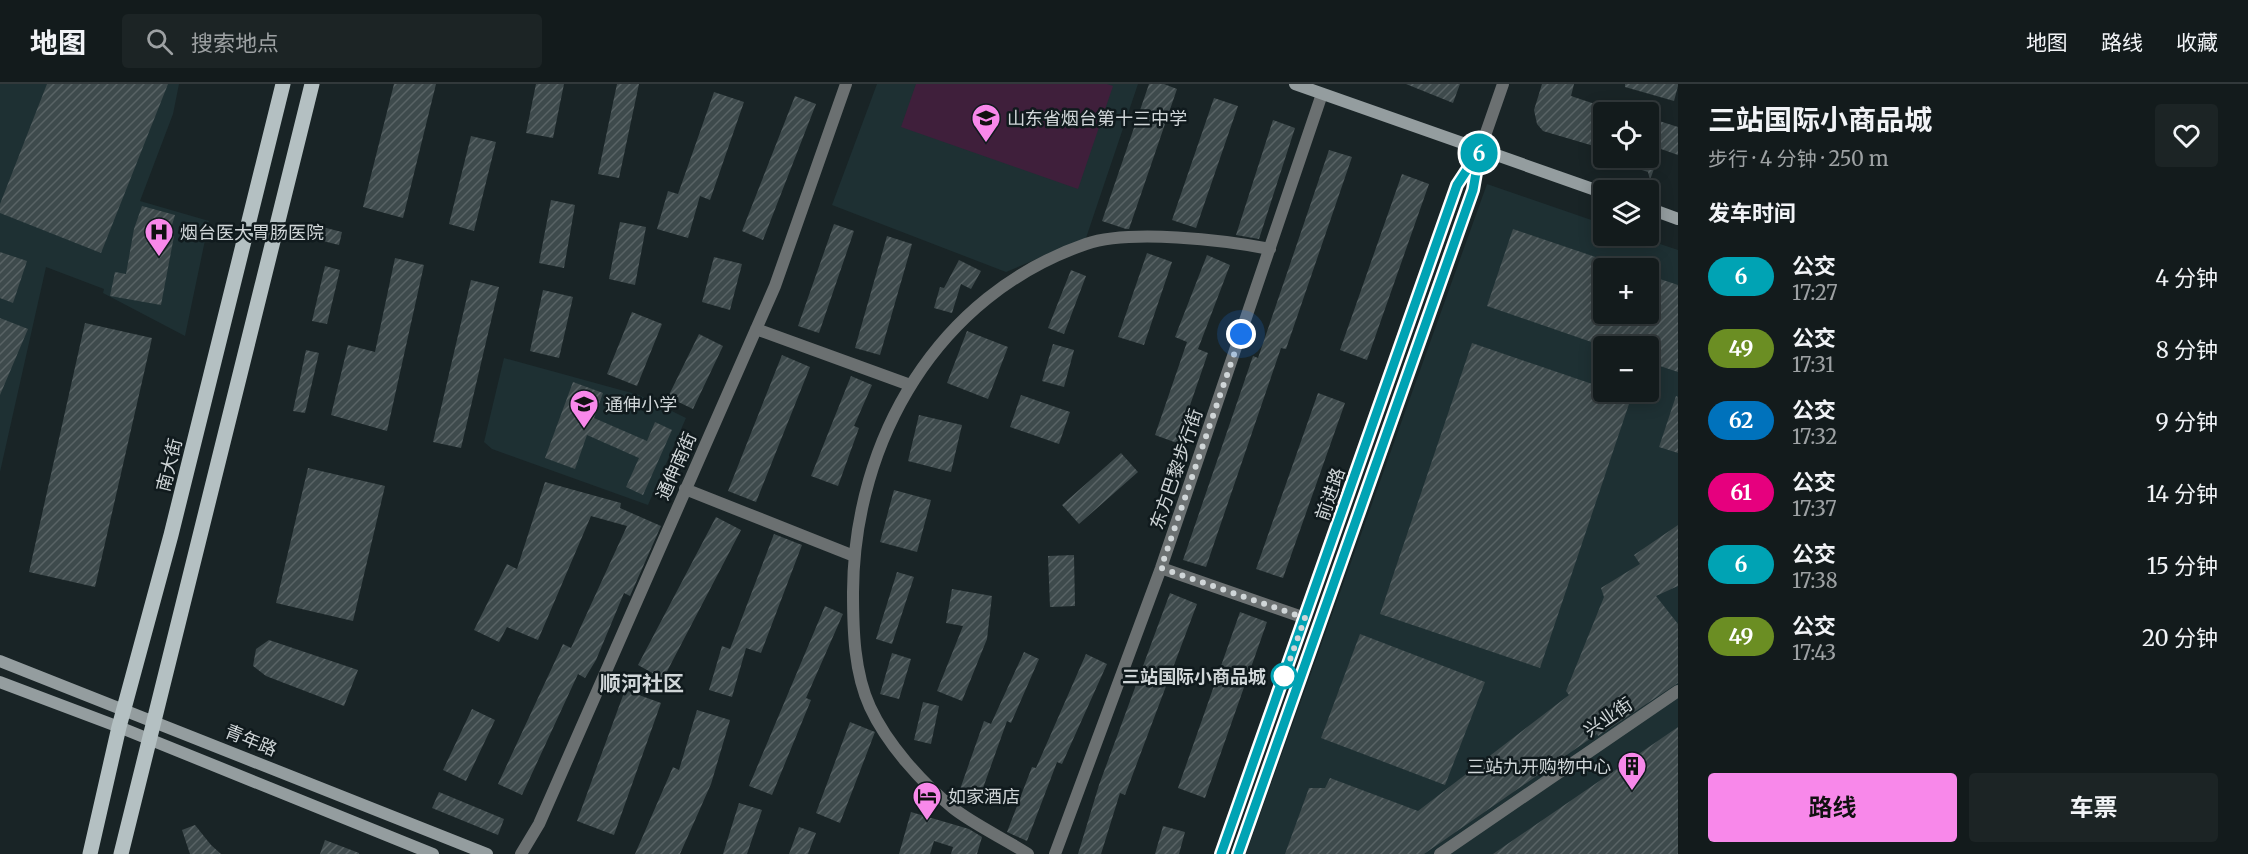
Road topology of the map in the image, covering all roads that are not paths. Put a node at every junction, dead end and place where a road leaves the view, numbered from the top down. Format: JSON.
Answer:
{"nodes":[{"id":1,"x":284,"y":84,"type":"edge"},
{"id":2,"x":312,"y":84,"type":"edge"},
{"id":3,"x":846,"y":84,"type":"edge"},
{"id":4,"x":1295,"y":84,"type":"edge"},
{"id":5,"x":1503,"y":84,"type":"edge"},
{"id":6,"x":1322,"y":94,"type":"junction"},
{"id":7,"x":1480,"y":150,"type":"junction"},
{"id":8,"x":1593,"y":189,"type":"edge"},
{"id":9,"x":1659,"y":212,"type":"edge"},
{"id":10,"x":1678,"y":219,"type":"edge"},
{"id":11,"x":1270,"y":249,"type":"junction"},
{"id":12,"x":756,"y":329,"type":"junction"},
{"id":13,"x":910,"y":385,"type":"junction"},
{"id":14,"x":685,"y":489,"type":"junction"},
{"id":15,"x":854,"y":556,"type":"junction"},
{"id":16,"x":1161,"y":568,"type":"junction"},
{"id":17,"x":1305,"y":618,"type":"junction"},
{"id":18,"x":0,"y":661,"type":"edge"},
{"id":19,"x":0,"y":682,"type":"edge"},
{"id":20,"x":1678,"y":691,"type":"edge"},
{"id":21,"x":124,"y":708,"type":"junction"},
{"id":22,"x":153,"y":719,"type":"junction"},
{"id":23,"x":119,"y":727,"type":"junction"},
{"id":24,"x":147,"y":739,"type":"junction"},
{"id":25,"x":90,"y":854,"type":"edge"},
{"id":26,"x":121,"y":854,"type":"edge"},
{"id":27,"x":433,"y":854,"type":"edge"},
{"id":28,"x":487,"y":854,"type":"edge"},
{"id":29,"x":520,"y":854,"type":"edge"},
{"id":30,"x":1028,"y":854,"type":"edge"},
{"id":31,"x":1055,"y":854,"type":"edge"},
{"id":32,"x":1221,"y":854,"type":"edge"},
{"id":33,"x":1238,"y":854,"type":"edge"},
{"id":34,"x":1440,"y":854,"type":"edge"}],
"edges":[{"from":1,"to":21,"type":"main road","name":"南大街"},
{"from":2,"to":22,"type":"main road"},
{"from":3,"to":12,"type":"street","name":"通伸南街"},
{"from":4,"to":6,"type":"main road"},
{"from":5,"to":7,"type":"street","name":"前进路"},
{"from":6,"to":7,"type":"main road"},
{"from":6,"to":11,"type":"street","name":"东方巴黎步行街"},
{"from":7,"to":8,"type":"main road"},
{"from":7,"to":17,"type":"street","name":"前进路"},
{"from":7,"to":33,"type":"street","name":"前进路"},
{"from":9,"to":10,"type":"main road"},
{"from":11,"to":13,"type":"street"},
{"from":11,"to":16,"type":"street","name":"东方巴黎步行街"},
{"from":12,"to":13,"type":"street"},
{"from":12,"to":14,"type":"street","name":"通伸南街"},
{"from":13,"to":15,"type":"street"},
{"from":14,"to":15,"type":"street"},
{"from":14,"to":29,"type":"street","name":"通伸南街"},
{"from":15,"to":30,"type":"street"},
{"from":16,"to":17,"type":"street"},
{"from":16,"to":31,"type":"street","name":"东方巴黎步行街"},
{"from":17,"to":32,"type":"street","name":"前进路"},
{"from":18,"to":21,"type":"main road","name":"青年路"},
{"from":19,"to":23,"type":"main road","name":"青年路"},
{"from":20,"to":34,"type":"street","name":"兴业街"},
{"from":21,"to":22,"type":"main road","name":"青年路"},
{"from":21,"to":23,"type":"main road","name":"南大街"},
{"from":22,"to":24,"type":"main road"},
{"from":22,"to":28,"type":"main road","name":"青年路"},
{"from":23,"to":24,"type":"main road","name":"青年路"},
{"from":23,"to":25,"type":"main road","name":"南大街"},
{"from":24,"to":26,"type":"main road"},
{"from":24,"to":27,"type":"main road","name":"青年路"}]}
